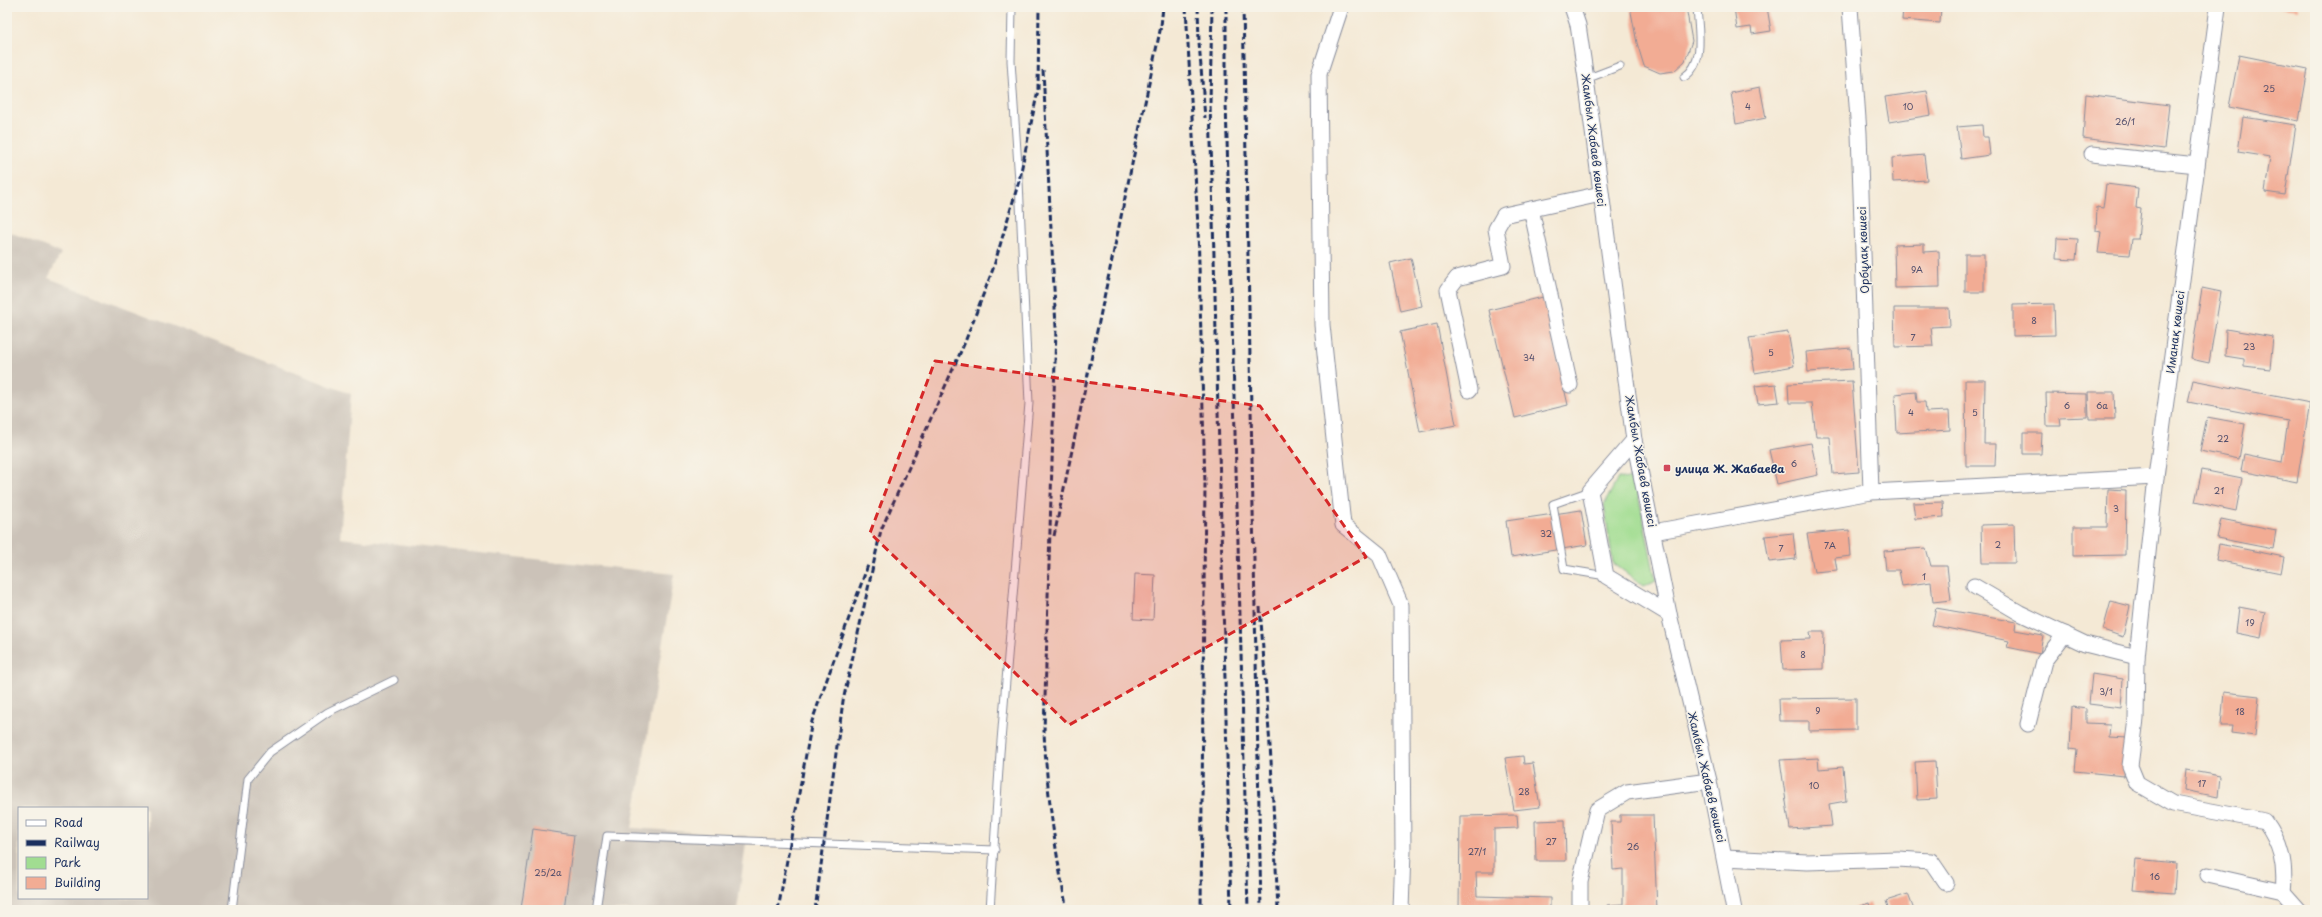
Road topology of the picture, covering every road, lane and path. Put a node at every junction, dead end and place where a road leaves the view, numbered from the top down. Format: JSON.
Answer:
{"nodes":[{"id":1,"x":1012,"y":7,"type":"edge"},
{"id":2,"x":1341,"y":7,"type":"edge"},
{"id":3,"x":1572,"y":7,"type":"edge"},
{"id":4,"x":1697,"y":7,"type":"edge"},
{"id":5,"x":1850,"y":7,"type":"edge"},
{"id":6,"x":2218,"y":7,"type":"edge"},
{"id":7,"x":1620,"y":66,"type":"dead end"},
{"id":8,"x":1684,"y":77,"type":"dead end"},
{"id":9,"x":1586,"y":79,"type":"junction"},
{"id":10,"x":2092,"y":154,"type":"dead end"},
{"id":11,"x":2197,"y":165,"type":"junction"},
{"id":12,"x":1601,"y":194,"type":"junction"},
{"id":13,"x":1531,"y":209,"type":"junction"},
{"id":14,"x":1570,"y":385,"type":"dead end"},
{"id":15,"x":1469,"y":390,"type":"dead end"},
{"id":16,"x":1634,"y":440,"type":"junction"},
{"id":17,"x":2156,"y":477,"type":"junction"},
{"id":18,"x":1590,"y":491,"type":"junction"},
{"id":19,"x":1872,"y":492,"type":"junction"},
{"id":20,"x":1654,"y":532,"type":"junction"},
{"id":21,"x":1606,"y":576,"type":"junction"},
{"id":22,"x":1974,"y":586,"type":"dead end"},
{"id":23,"x":1669,"y":614,"type":"junction"},
{"id":24,"x":2065,"y":634,"type":"junction"},
{"id":25,"x":2137,"y":657,"type":"junction"},
{"id":26,"x":394,"y":680,"type":"dead end"},
{"id":27,"x":2028,"y":724,"type":"dead end"},
{"id":28,"x":1709,"y":780,"type":"junction"},
{"id":29,"x":995,"y":850,"type":"junction"},
{"id":30,"x":1725,"y":858,"type":"junction"},
{"id":31,"x":2208,"y":875,"type":"dead end"},
{"id":32,"x":1946,"y":883,"type":"dead end"},
{"id":33,"x":2283,"y":892,"type":"junction"},
{"id":34,"x":232,"y":910,"type":"edge"},
{"id":35,"x":596,"y":910,"type":"edge"},
{"id":36,"x":990,"y":910,"type":"edge"},
{"id":37,"x":1401,"y":910,"type":"edge"},
{"id":38,"x":1580,"y":910,"type":"edge"},
{"id":39,"x":1734,"y":910,"type":"edge"},
{"id":40,"x":2299,"y":910,"type":"edge"}],
"edges":[{"from":1,"to":29,"type":"lane"},
{"from":2,"to":37,"type":"street"},
{"from":3,"to":9,"type":"street","name":"Жамбыл Жабаев көшесі"},
{"from":4,"to":8,"type":"lane"},
{"from":5,"to":19,"type":"street","name":"Орбұлақ көшесі"},
{"from":6,"to":11,"type":"street","name":"Иманақ көшесі"},
{"from":7,"to":9,"type":"lane"},
{"from":9,"to":12,"type":"street","name":"Жамбыл Жабаев көшесі"},
{"from":10,"to":11,"type":"street"},
{"from":11,"to":17,"type":"street","name":"Иманақ көшесі"},
{"from":12,"to":13,"type":"street"},
{"from":12,"to":16,"type":"street","name":"Жамбыл Жабаев көшесі"},
{"from":13,"to":14,"type":"street"},
{"from":13,"to":15,"type":"street"},
{"from":16,"to":18,"type":"street"},
{"from":16,"to":20,"type":"street","name":"Жамбыл Жабаев көшесі"},
{"from":17,"to":19,"type":"street"},
{"from":17,"to":25,"type":"street","name":"Иманақ көшесі"},
{"from":18,"to":21,"type":"street"},
{"from":18,"to":21,"type":"lane"},
{"from":19,"to":20,"type":"street"},
{"from":20,"to":23,"type":"street","name":"Жамбыл Жабаев көшесі"},
{"from":21,"to":23,"type":"street"},
{"from":22,"to":24,"type":"street"},
{"from":23,"to":28,"type":"street","name":"Жамбыл Жабаев көшесі"},
{"from":24,"to":25,"type":"street"},
{"from":24,"to":27,"type":"street"},
{"from":25,"to":33,"type":"street","name":"Иманақ көшесі"},
{"from":26,"to":34,"type":"lane"},
{"from":28,"to":30,"type":"street","name":"Жамбыл Жабаев көшесі"},
{"from":28,"to":38,"type":"street"},
{"from":29,"to":35,"type":"lane"},
{"from":29,"to":36,"type":"lane"},
{"from":30,"to":32,"type":"street"},
{"from":30,"to":39,"type":"street","name":"Жамбыл Жабаев көшесі"},
{"from":31,"to":33,"type":"street"},
{"from":33,"to":40,"type":"street"}]}
